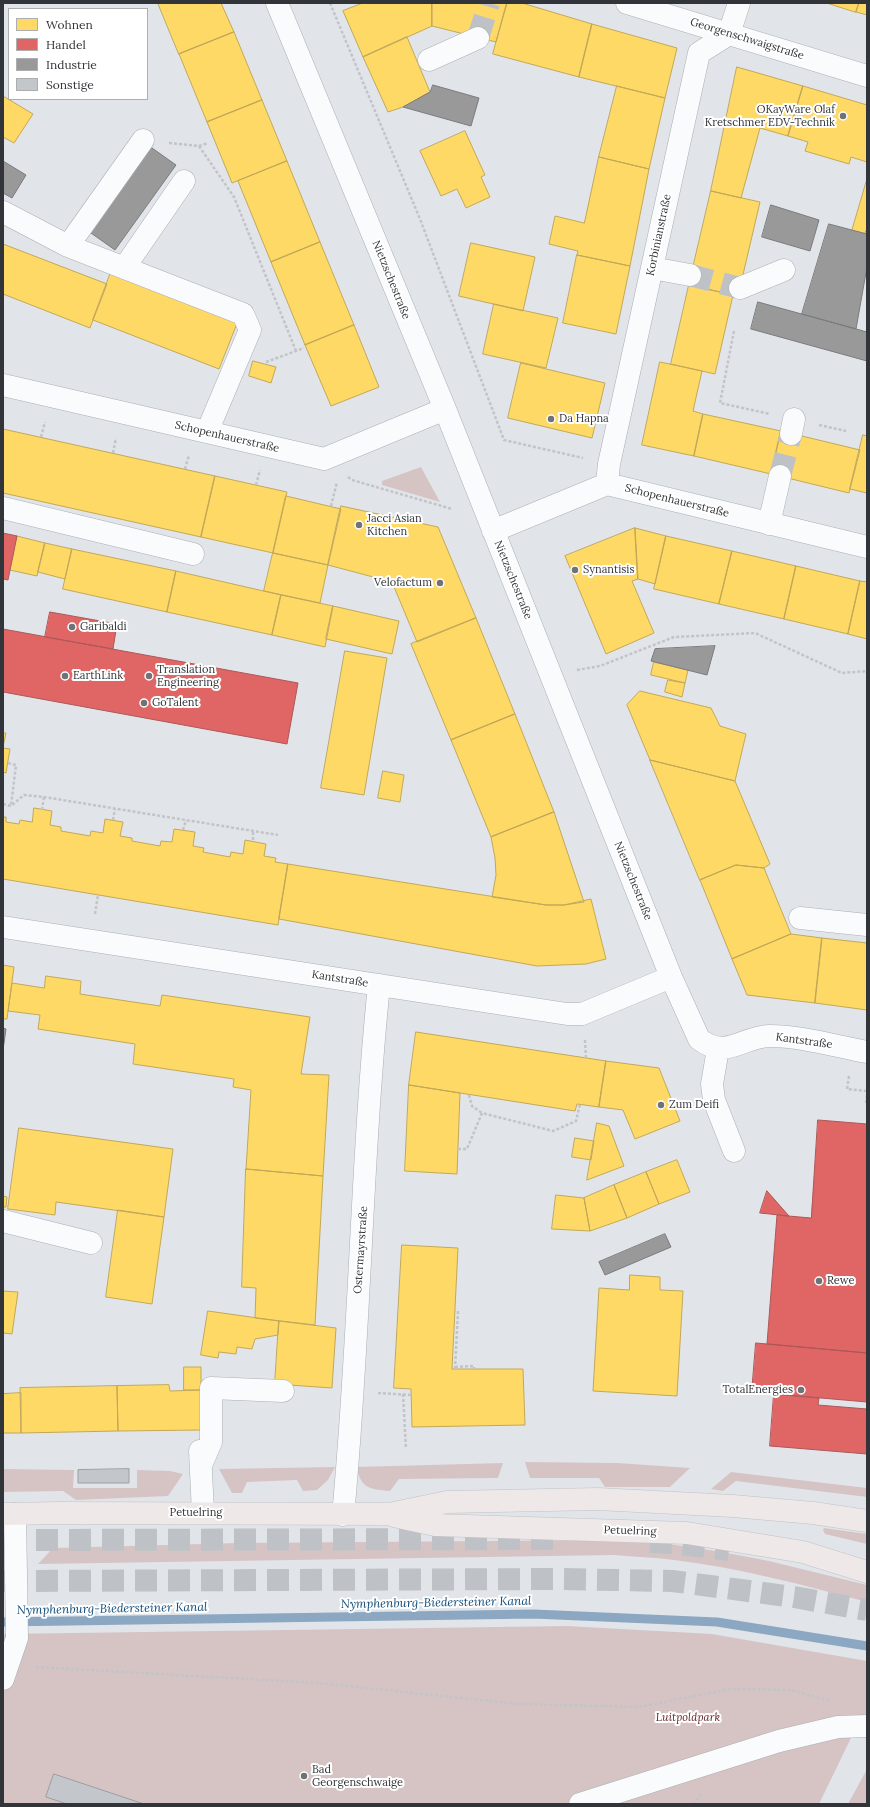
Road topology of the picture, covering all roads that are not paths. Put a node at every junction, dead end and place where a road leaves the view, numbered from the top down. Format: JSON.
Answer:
{"nodes":[{"id":1,"x":277,"y":3,"type":"edge"},
{"id":2,"x":627,"y":3,"type":"edge"},
{"id":3,"x":739,"y":3,"type":"edge"},
{"id":4,"x":729,"y":34,"type":"junction"},
{"id":5,"x":478,"y":38,"type":"dead end"},
{"id":6,"x":429,"y":60,"type":"dead end"},
{"id":7,"x":867,"y":76,"type":"edge"},
{"id":8,"x":143,"y":140,"type":"road end"},
{"id":9,"x":184,"y":181,"type":"dead end"},
{"id":10,"x":3,"y":212,"type":"edge"},
{"id":11,"x":68,"y":246,"type":"junction"},
{"id":12,"x":124,"y":268,"type":"junction"},
{"id":13,"x":652,"y":268,"type":"junction"},
{"id":14,"x":784,"y":270,"type":"dead end"},
{"id":15,"x":690,"y":275,"type":"tunnel mouth"},
{"id":16,"x":740,"y":288,"type":"tunnel mouth"},
{"id":17,"x":3,"y":385,"type":"edge"},
{"id":18,"x":445,"y":409,"type":"junction"},
{"id":19,"x":207,"y":432,"type":"junction"},
{"id":20,"x":608,"y":474,"type":"junction"},
{"id":21,"x":780,"y":476,"type":"tunnel mouth"},
{"id":22,"x":3,"y":508,"type":"edge"},
{"id":23,"x":769,"y":524,"type":"junction"},
{"id":24,"x":493,"y":531,"type":"junction"},
{"id":25,"x":867,"y":547,"type":"edge"},
{"id":26,"x":193,"y":554,"type":"dead end"},
{"id":27,"x":800,"y":918,"type":"dead end"},
{"id":28,"x":867,"y":925,"type":"edge"},
{"id":29,"x":3,"y":927,"type":"edge"},
{"id":30,"x":671,"y":977,"type":"junction"},
{"id":31,"x":380,"y":985,"type":"junction"},
{"id":32,"x":718,"y":1049,"type":"junction"},
{"id":33,"x":867,"y":1052,"type":"edge"},
{"id":34,"x":734,"y":1151,"type":"dead end"},
{"id":35,"x":3,"y":1221,"type":"edge"},
{"id":36,"x":91,"y":1242,"type":"dead end"},
{"id":37,"x":283,"y":1391,"type":"dead end"},
{"id":38,"x":199,"y":1430,"type":"dead end"},
{"id":39,"x":201,"y":1465,"type":"junction"},
{"id":40,"x":203,"y":1513,"type":"junction"},
{"id":41,"x":9,"y":1514,"type":"edge"},
{"id":42,"x":389,"y":1514,"type":"junction"},
{"id":43,"x":343,"y":1515,"type":"junction"},
{"id":44,"x":867,"y":1521,"type":"edge"},
{"id":45,"x":867,"y":1572,"type":"edge"},
{"id":46,"x":3,"y":1679,"type":"edge"},
{"id":47,"x":867,"y":1726,"type":"edge"},
{"id":48,"x":580,"y":1804,"type":"edge"}],
"edges":[{"from":1,"to":18,"type":"street","name":"Nietzschestraße"},
{"from":2,"to":4,"type":"street","name":"Georgenschwaigstraße"},
{"from":3,"to":4,"type":"street"},
{"from":4,"to":7,"type":"street","name":"Georgenschwaigstraße"},
{"from":4,"to":13,"type":"street","name":"Korbinianstraße"},
{"from":5,"to":6,"type":"street"},
{"from":8,"to":11,"type":"street"},
{"from":9,"to":12,"type":"street"},
{"from":10,"to":11,"type":"street"},
{"from":11,"to":12,"type":"street"},
{"from":12,"to":19,"type":"street"},
{"from":13,"to":15,"type":"street"},
{"from":13,"to":20,"type":"street","name":"Korbinianstraße"},
{"from":14,"to":16,"type":"street"},
{"from":17,"to":19,"type":"street","name":"Schopenhauerstraße"},
{"from":18,"to":19,"type":"street","name":"Schopenhauerstraße"},
{"from":18,"to":24,"type":"street","name":"Nietzschestraße"},
{"from":20,"to":23,"type":"street","name":"Schopenhauerstraße"},
{"from":20,"to":24,"type":"street"},
{"from":21,"to":23,"type":"street"},
{"from":22,"to":26,"type":"street"},
{"from":23,"to":25,"type":"street","name":"Schopenhauerstraße"},
{"from":24,"to":30,"type":"street","name":"Nietzschestraße"},
{"from":27,"to":28,"type":"street"},
{"from":29,"to":31,"type":"street","name":"Kantstraße"},
{"from":30,"to":31,"type":"street","name":"Kantstraße"},
{"from":30,"to":32,"type":"street","name":"Nietzschestraße"},
{"from":31,"to":43,"type":"street","name":"Ostermayrstraße"},
{"from":32,"to":33,"type":"street","name":"Kantstraße"},
{"from":32,"to":34,"type":"street"},
{"from":35,"to":36,"type":"street"},
{"from":37,"to":39,"type":"street"},
{"from":38,"to":39,"type":"street"},
{"from":39,"to":40,"type":"street"},
{"from":40,"to":41,"type":"main road","name":"Petuelring"},
{"from":40,"to":43,"type":"main road","name":"Petuelring"},
{"from":41,"to":46,"type":"street"},
{"from":42,"to":43,"type":"main road","name":"Petuelring"},
{"from":42,"to":44,"type":"main road","name":"Petuelring"},
{"from":42,"to":45,"type":"main road","name":"Petuelring"},
{"from":47,"to":48,"type":"street"}]}
